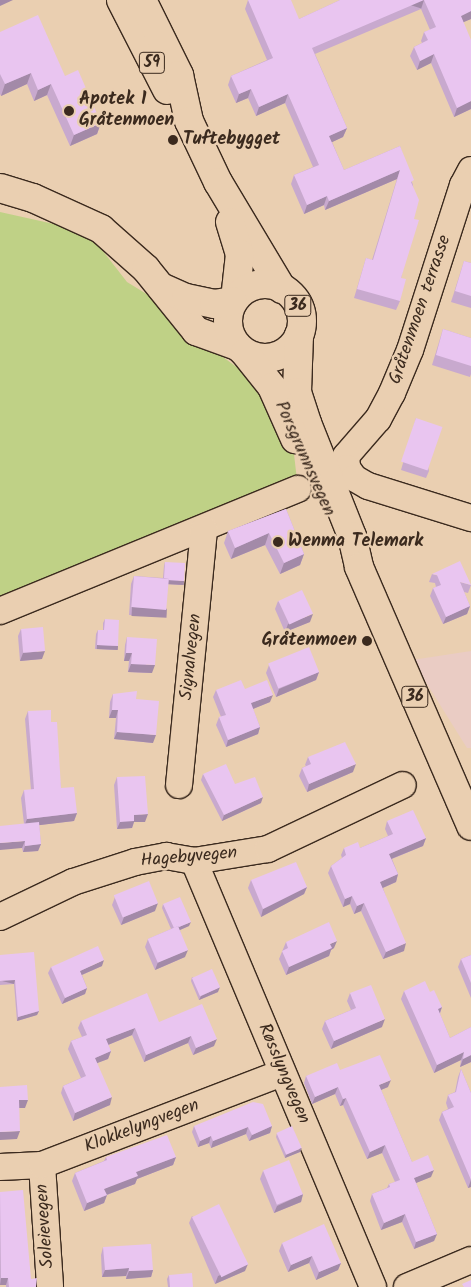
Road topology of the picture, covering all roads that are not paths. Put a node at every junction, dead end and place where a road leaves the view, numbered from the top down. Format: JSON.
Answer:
{"nodes":[{"id":1,"x":121,"y":0,"type":"edge"},
{"id":2,"x":142,"y":0,"type":"edge"},
{"id":3,"x":190,"y":121,"type":"junction"},
{"id":4,"x":471,"y":170,"type":"edge"},
{"id":5,"x":218,"y":182,"type":"junction"},
{"id":6,"x":0,"y":188,"type":"edge"},
{"id":7,"x":0,"y":202,"type":"edge"},
{"id":8,"x":52,"y":209,"type":"junction"},
{"id":9,"x":161,"y":287,"type":"junction"},
{"id":10,"x":282,"y":289,"type":"junction"},
{"id":11,"x":234,"y":300,"type":"junction"},
{"id":12,"x":299,"y":335,"type":"junction"},
{"id":13,"x":241,"y":349,"type":"junction"},
{"id":14,"x":298,"y":489,"type":"dead end"},
{"id":15,"x":471,"y":518,"type":"edge"},
{"id":16,"x":204,"y":529,"type":"junction"},
{"id":17,"x":359,"y":567,"type":"junction"},
{"id":18,"x":0,"y":611,"type":"edge"},
{"id":19,"x":179,"y":785,"type":"dead end"},
{"id":20,"x":403,"y":785,"type":"dead end"},
{"id":21,"x":471,"y":826,"type":"edge"},
{"id":22,"x":194,"y":861,"type":"junction"},
{"id":23,"x":0,"y":917,"type":"edge"},
{"id":24,"x":282,"y":1073,"type":"junction"},
{"id":25,"x":42,"y":1165,"type":"junction"},
{"id":26,"x":0,"y":1167,"type":"edge"},
{"id":27,"x":471,"y":1260,"type":"edge"},
{"id":28,"x":50,"y":1287,"type":"edge"},
{"id":29,"x":373,"y":1287,"type":"edge"},
{"id":30,"x":407,"y":1287,"type":"edge"}],
"edges":[{"from":1,"to":3,"type":"main road","name":"Porsgrunnsvegen","number":"59"},
{"from":2,"to":3,"type":"main road","name":"Porsgrunnsvegen","number":"59"},
{"from":3,"to":5,"type":"main road","name":"Porsgrunnsvegen","number":"59"},
{"from":4,"to":15,"type":"street","name":"Gråtenmoen terrasse"},
{"from":5,"to":10,"type":"main road","name":"Porsgrunnsvegen","number":"59"},
{"from":5,"to":11,"type":"main road","name":"Porsgrunnsvegen","number":"59"},
{"from":6,"to":8,"type":"main road","number":"36"},
{"from":7,"to":8,"type":"main road","number":"36"},
{"from":8,"to":9,"type":"main road","number":"36"},
{"from":9,"to":11,"type":"main road","number":"36"},
{"from":9,"to":13,"type":"main road","number":"36"},
{"from":10,"to":11,"type":"main road","number":"36"},
{"from":10,"to":12,"type":"main road","name":"Porsgrunnsvegen","number":"36"},
{"from":11,"to":13,"type":"main road","name":"Porsgrunnsvegen","number":"36"},
{"from":12,"to":13,"type":"main road","number":"36"},
{"from":12,"to":17,"type":"main road","name":"Porsgrunnsvegen","number":"36"},
{"from":13,"to":17,"type":"main road","name":"Porsgrunnsvegen","number":"36"},
{"from":14,"to":16,"type":"street"},
{"from":16,"to":18,"type":"street"},
{"from":16,"to":19,"type":"street","name":"Signalvegen"},
{"from":17,"to":21,"type":"main road","name":"Porsgrunnsvegen","number":"36"},
{"from":20,"to":22,"type":"street","name":"Hagebyvegen"},
{"from":22,"to":23,"type":"street","name":"Hagebyvegen"},
{"from":22,"to":24,"type":"street","name":"Røsslyngvegen"},
{"from":24,"to":25,"type":"street","name":"Klokkelyngvegen"},
{"from":24,"to":29,"type":"street","name":"Røsslyngvegen"},
{"from":25,"to":26,"type":"street","name":"Klokkelyngvegen"},
{"from":25,"to":28,"type":"street","name":"Soleievegen"},
{"from":27,"to":30,"type":"street"}]}
